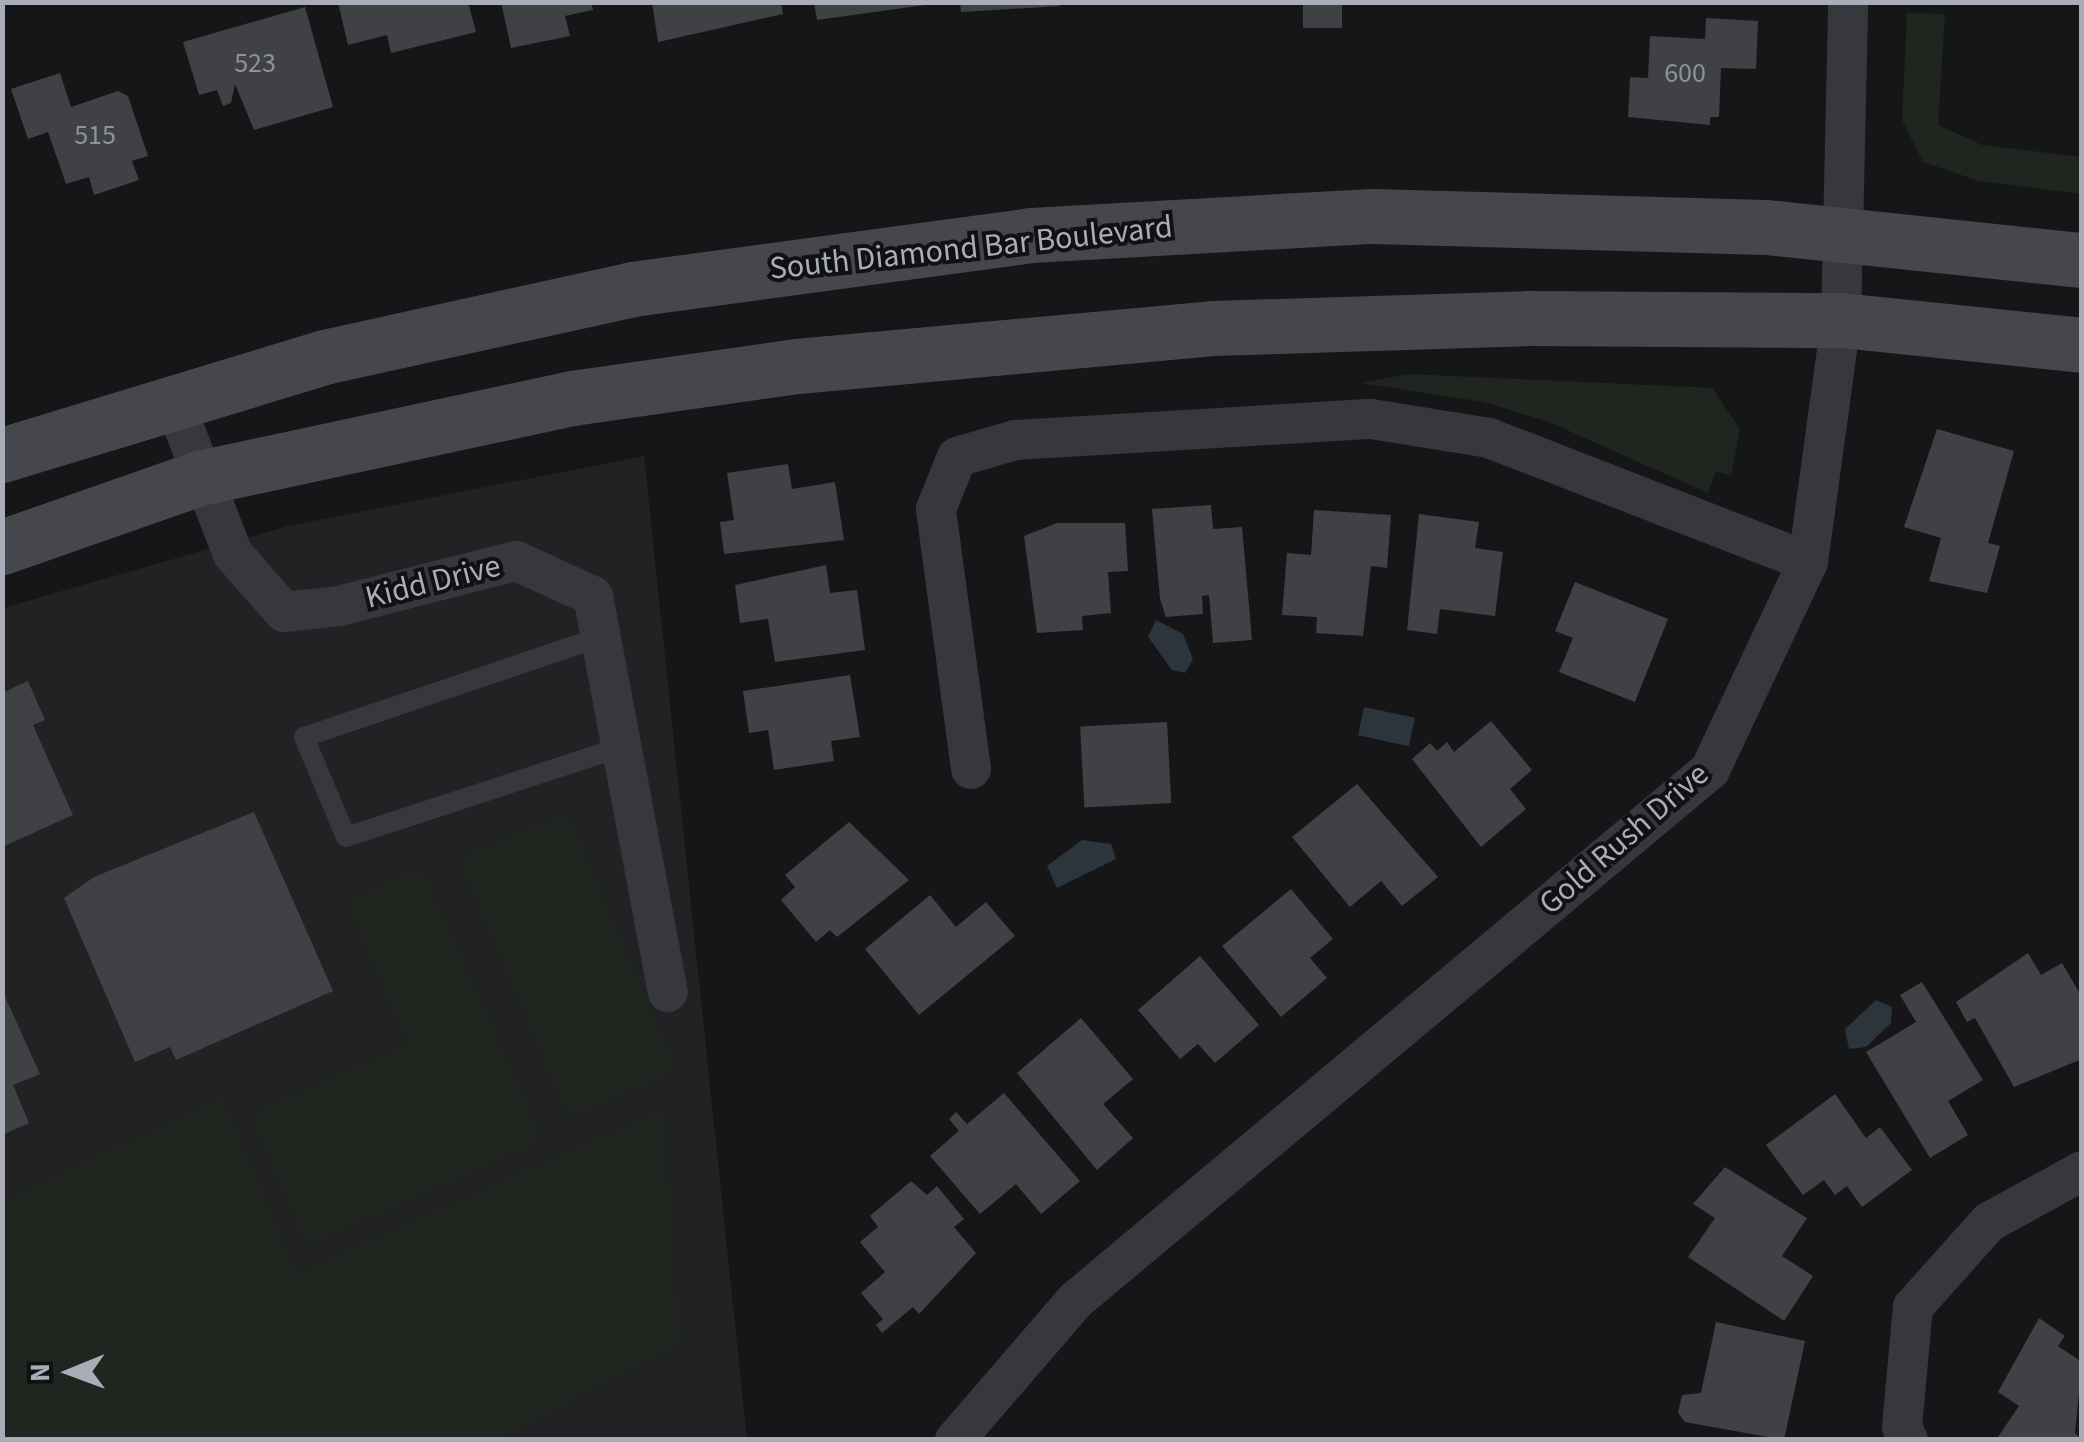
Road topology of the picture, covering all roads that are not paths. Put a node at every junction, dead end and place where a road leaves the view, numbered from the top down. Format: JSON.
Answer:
{"nodes":[{"id":1,"x":1848,"y":2,"type":"edge"},
{"id":2,"x":1845,"y":234,"type":"junction"},
{"id":3,"x":2082,"y":260,"type":"edge"},
{"id":4,"x":1841,"y":320,"type":"junction"},
{"id":5,"x":2082,"y":345,"type":"edge"},
{"id":6,"x":174,"y":402,"type":"junction"},
{"id":7,"x":2,"y":455,"type":"edge"},
{"id":8,"x":199,"y":478,"type":"junction"},
{"id":9,"x":2,"y":547,"type":"edge"},
{"id":10,"x":1808,"y":562,"type":"junction"},
{"id":11,"x":600,"y":637,"type":"junction"},
{"id":12,"x":621,"y":748,"type":"junction"},
{"id":13,"x":971,"y":769,"type":"dead end"},
{"id":14,"x":668,"y":992,"type":"dead end"},
{"id":15,"x":2082,"y":1171,"type":"edge"},
{"id":16,"x":956,"y":1440,"type":"edge"},
{"id":17,"x":1908,"y":1440,"type":"edge"}],
"edges":[{"from":1,"to":2,"type":"street","name":"Gold Rush Drive"},
{"from":2,"to":3,"type":"main road","name":"South Diamond Bar Boulevard"},
{"from":2,"to":4,"type":"street","name":"Gold Rush Drive"},
{"from":2,"to":6,"type":"main road","name":"South Diamond Bar Boulevard"},
{"from":4,"to":5,"type":"main road"},
{"from":4,"to":8,"type":"main road"},
{"from":4,"to":10,"type":"street","name":"Gold Rush Drive"},
{"from":6,"to":7,"type":"main road","name":"South Diamond Bar Boulevard"},
{"from":6,"to":8,"type":"street","name":"Kidd Drive"},
{"from":8,"to":9,"type":"main road"},
{"from":8,"to":11,"type":"street","name":"Kidd Drive"},
{"from":10,"to":13,"type":"street"},
{"from":10,"to":16,"type":"street","name":"Gold Rush Drive"},
{"from":11,"to":12,"type":"street","name":"Kidd Drive"},
{"from":11,"to":12,"type":"lane"},
{"from":12,"to":14,"type":"street","name":"Kidd Drive"},
{"from":15,"to":17,"type":"street"}]}
